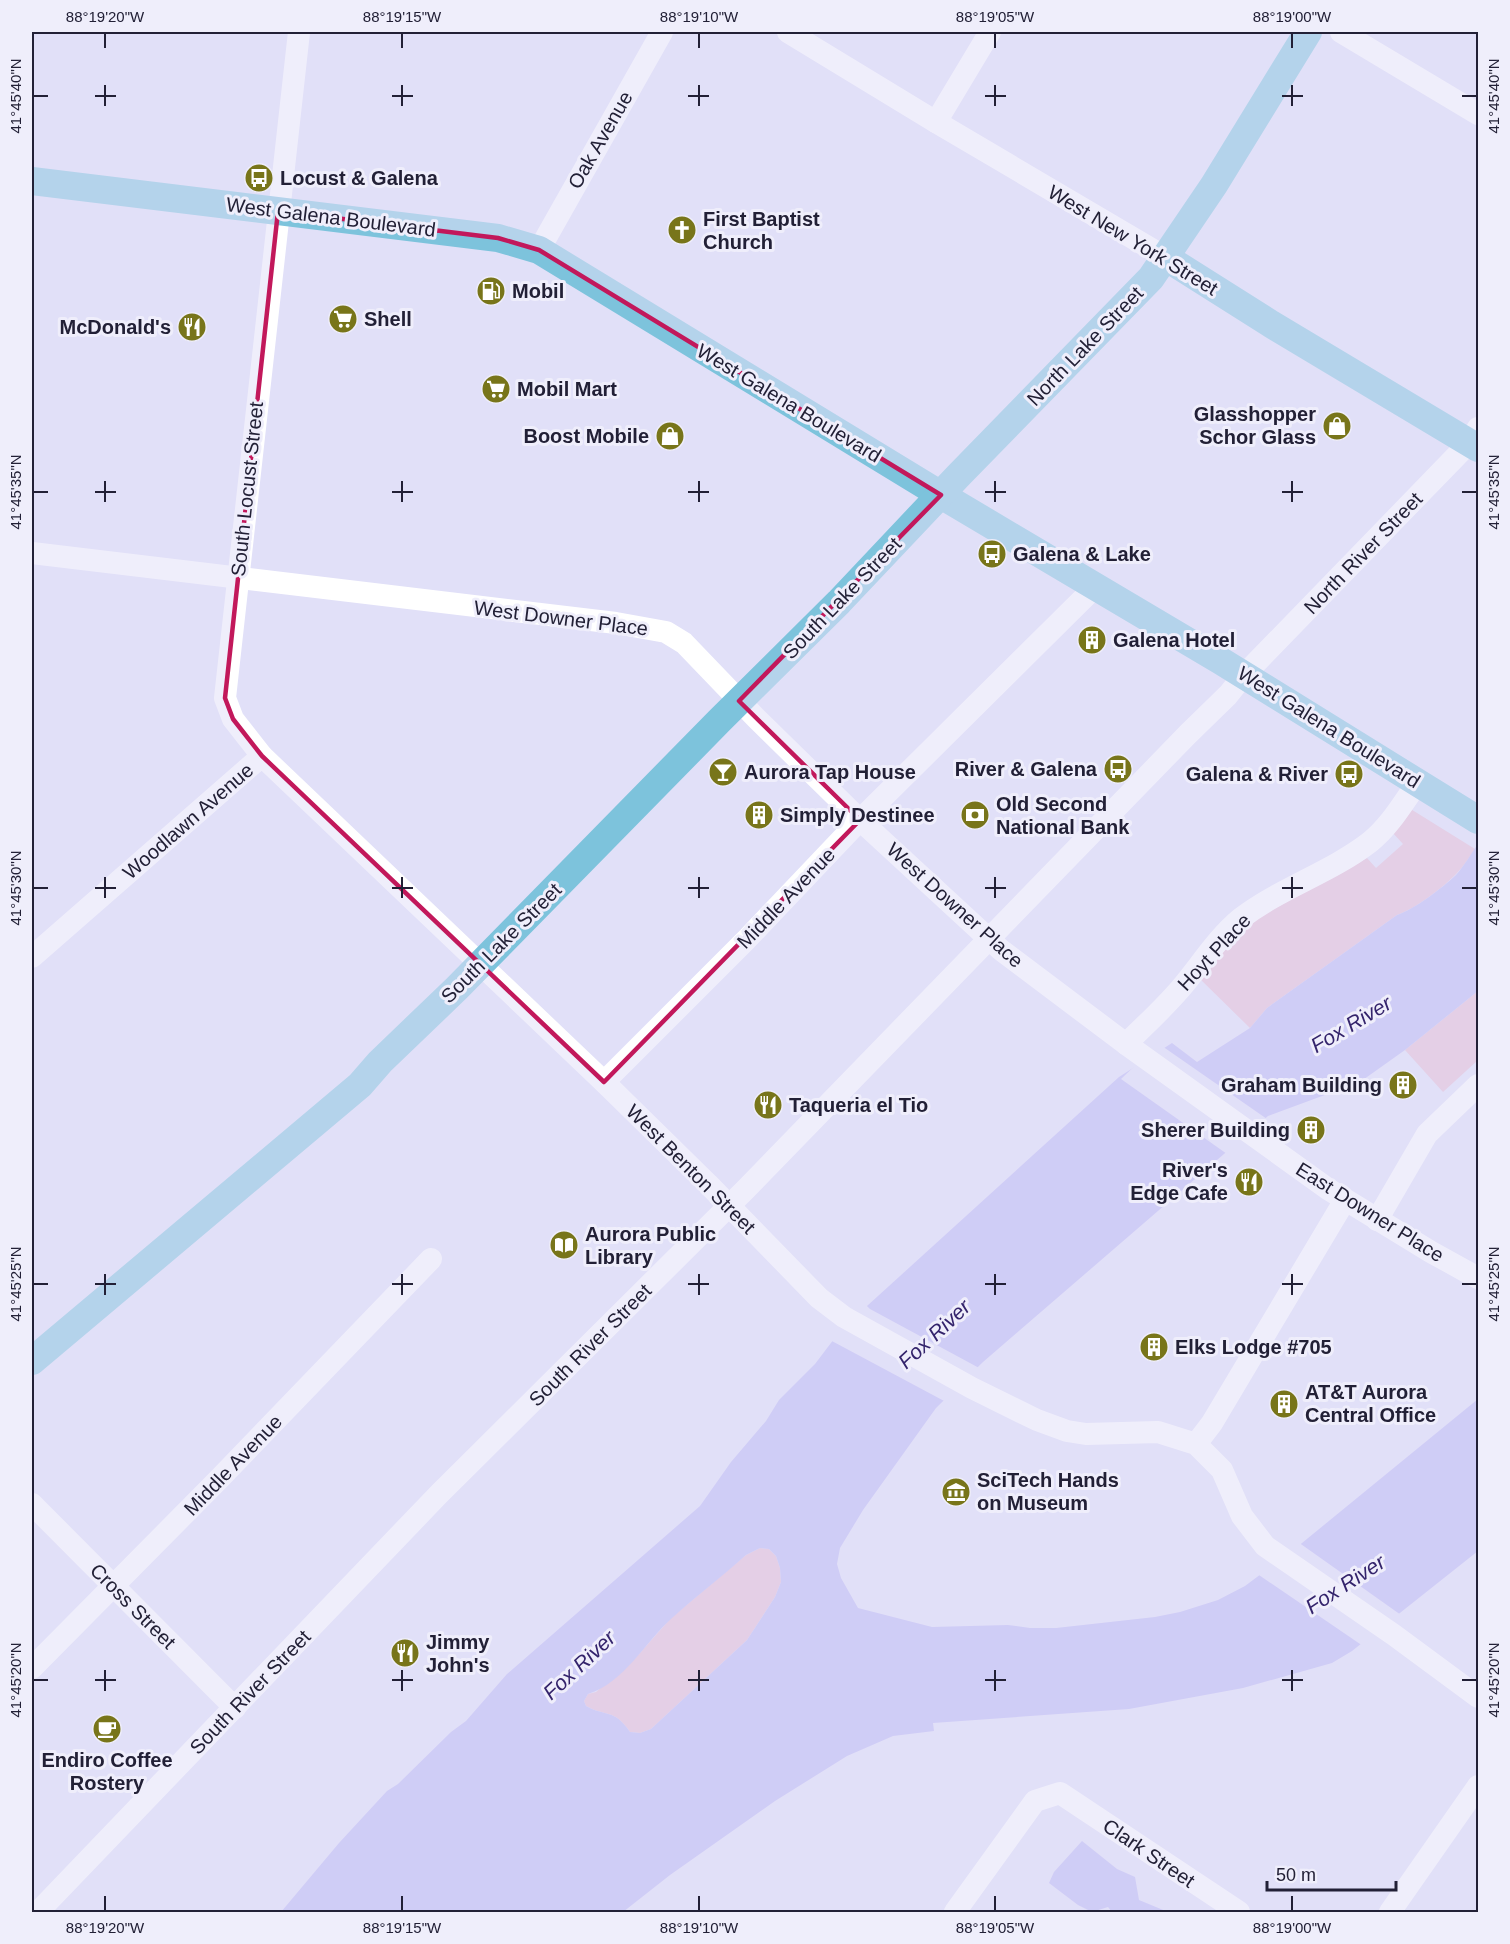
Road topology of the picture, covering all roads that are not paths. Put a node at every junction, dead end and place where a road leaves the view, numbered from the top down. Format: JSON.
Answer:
{"nodes":[{"id":1,"x":299,"y":32,"type":"edge"},
{"id":2,"x":663,"y":32,"type":"edge"},
{"id":3,"x":788,"y":32,"type":"edge"},
{"id":4,"x":990,"y":32,"type":"edge"},
{"id":5,"x":1308,"y":32,"type":"edge"},
{"id":6,"x":1341,"y":32,"type":"edge"},
{"id":7,"x":1479,"y":114,"type":"edge"},
{"id":8,"x":936,"y":122,"type":"junction"},
{"id":9,"x":32,"y":181,"type":"edge"},
{"id":10,"x":278,"y":211,"type":"junction"},
{"id":11,"x":538,"y":250,"type":"junction"},
{"id":12,"x":1165,"y":257,"type":"junction"},
{"id":13,"x":1475,"y":440,"type":"edge"},
{"id":14,"x":941,"y":495,"type":"junction"},
{"id":15,"x":32,"y":554,"type":"edge"},
{"id":16,"x":237,"y":578,"type":"junction"},
{"id":17,"x":1096,"y":586,"type":"junction"},
{"id":18,"x":1244,"y":675,"type":"junction"},
{"id":19,"x":739,"y":701,"type":"junction"},
{"id":20,"x":262,"y":756,"type":"junction"},
{"id":21,"x":1418,"y":782,"type":"junction"},
{"id":22,"x":860,"y":820,"type":"junction"},
{"id":23,"x":1479,"y":820,"type":"edge"},
{"id":24,"x":41,"y":938,"type":"edge"},
{"id":25,"x":989,"y":940,"type":"junction"},
{"id":26,"x":32,"y":957,"type":"edge"},
{"id":27,"x":479,"y":963,"type":"junction"},
{"id":28,"x":1126,"y":1044,"type":"junction"},
{"id":29,"x":1147,"y":1057,"type":"joint"},
{"id":30,"x":603,"y":1082,"type":"junction"},
{"id":31,"x":1479,"y":1085,"type":"edge"},
{"id":32,"x":1345,"y":1200,"type":"junction"},
{"id":33,"x":729,"y":1206,"type":"junction"},
{"id":34,"x":1377,"y":1220,"type":"junction"},
{"id":35,"x":431,"y":1259,"type":"dead end"},
{"id":36,"x":1479,"y":1278,"type":"edge"},
{"id":37,"x":32,"y":1361,"type":"edge"},
{"id":38,"x":1196,"y":1444,"type":"junction"},
{"id":39,"x":32,"y":1504,"type":"edge"},
{"id":40,"x":113,"y":1586,"type":"junction"},
{"id":41,"x":32,"y":1668,"type":"edge"},
{"id":42,"x":1479,"y":1697,"type":"edge"},
{"id":43,"x":236,"y":1708,"type":"junction"},
{"id":44,"x":1479,"y":1786,"type":"edge"},
{"id":45,"x":38,"y":1912,"type":"edge"},
{"id":46,"x":955,"y":1912,"type":"edge"},
{"id":47,"x":1239,"y":1912,"type":"edge"},
{"id":48,"x":1390,"y":1912,"type":"edge"}],
"edges":[{"from":1,"to":10,"type":"street","name":"South Locust Street"},
{"from":2,"to":11,"type":"street","name":"Oak Avenue"},
{"from":3,"to":8,"type":"street","name":"West New York Street"},
{"from":4,"to":8,"type":"street"},
{"from":5,"to":12,"type":"main road","name":"North Lake Street"},
{"from":6,"to":7,"type":"street"},
{"from":8,"to":12,"type":"street","name":"West New York Street"},
{"from":9,"to":10,"type":"main road","name":"West Galena Boulevard"},
{"from":10,"to":11,"type":"main road","name":"West Galena Boulevard"},
{"from":10,"to":16,"type":"street","name":"South Locust Street"},
{"from":11,"to":14,"type":"main road","name":"West Galena Boulevard"},
{"from":12,"to":13,"type":"main road","name":"West New York Street"},
{"from":12,"to":14,"type":"main road","name":"North Lake Street"},
{"from":13,"to":18,"type":"street","name":"North River Street"},
{"from":14,"to":17,"type":"main road","name":"West Galena Boulevard"},
{"from":14,"to":19,"type":"main road","name":"South Lake Street"},
{"from":15,"to":16,"type":"street","name":"West Downer Place"},
{"from":16,"to":19,"type":"street","name":"West Downer Place"},
{"from":16,"to":20,"type":"street","name":"South Locust Street"},
{"from":17,"to":18,"type":"main road","name":"West Galena Boulevard"},
{"from":17,"to":22,"type":"street","name":"Middle Avenue"},
{"from":18,"to":21,"type":"main road","name":"West Galena Boulevard"},
{"from":18,"to":25,"type":"street","name":"South River Street"},
{"from":19,"to":22,"type":"street","name":"West Downer Place"},
{"from":19,"to":27,"type":"main road","name":"South Lake Street"},
{"from":20,"to":24,"type":"street","name":"Woodlawn Avenue"},
{"from":20,"to":27,"type":"street","name":"West Benton Street"},
{"from":21,"to":23,"type":"main road","name":"West Galena Boulevard"},
{"from":21,"to":28,"type":"street","name":"Hoyt Place"},
{"from":22,"to":25,"type":"street","name":"West Downer Place"},
{"from":22,"to":30,"type":"street","name":"Middle Avenue"},
{"from":24,"to":26,"type":"street","name":"Woodlawn Avenue"},
{"from":25,"to":28,"type":"street","name":"West Downer Place"},
{"from":25,"to":33,"type":"street","name":"South River Street"},
{"from":27,"to":30,"type":"street","name":"West Benton Street"},
{"from":27,"to":37,"type":"main road","name":"South Lake Street"},
{"from":28,"to":29,"type":"street","name":"West Downer Place"},
{"from":29,"to":32,"type":"street","name":"East Downer Place"},
{"from":30,"to":33,"type":"street","name":"West Benton Street"},
{"from":31,"to":34,"type":"street"},
{"from":32,"to":34,"type":"street","name":"East Downer Place"},
{"from":32,"to":38,"type":"street"},
{"from":33,"to":38,"type":"street","name":"West Benton Street"},
{"from":33,"to":43,"type":"street","name":"South River Street"},
{"from":34,"to":36,"type":"street","name":"East Downer Place"},
{"from":35,"to":40,"type":"street","name":"Middle Avenue"},
{"from":38,"to":42,"type":"street"},
{"from":39,"to":40,"type":"street","name":"Cross Street"},
{"from":40,"to":41,"type":"street","name":"Middle Avenue"},
{"from":40,"to":43,"type":"street","name":"Cross Street"},
{"from":43,"to":45,"type":"street","name":"South River Street"},
{"from":44,"to":48,"type":"street"},
{"from":46,"to":47,"type":"street","name":"Clark Street"}]}
